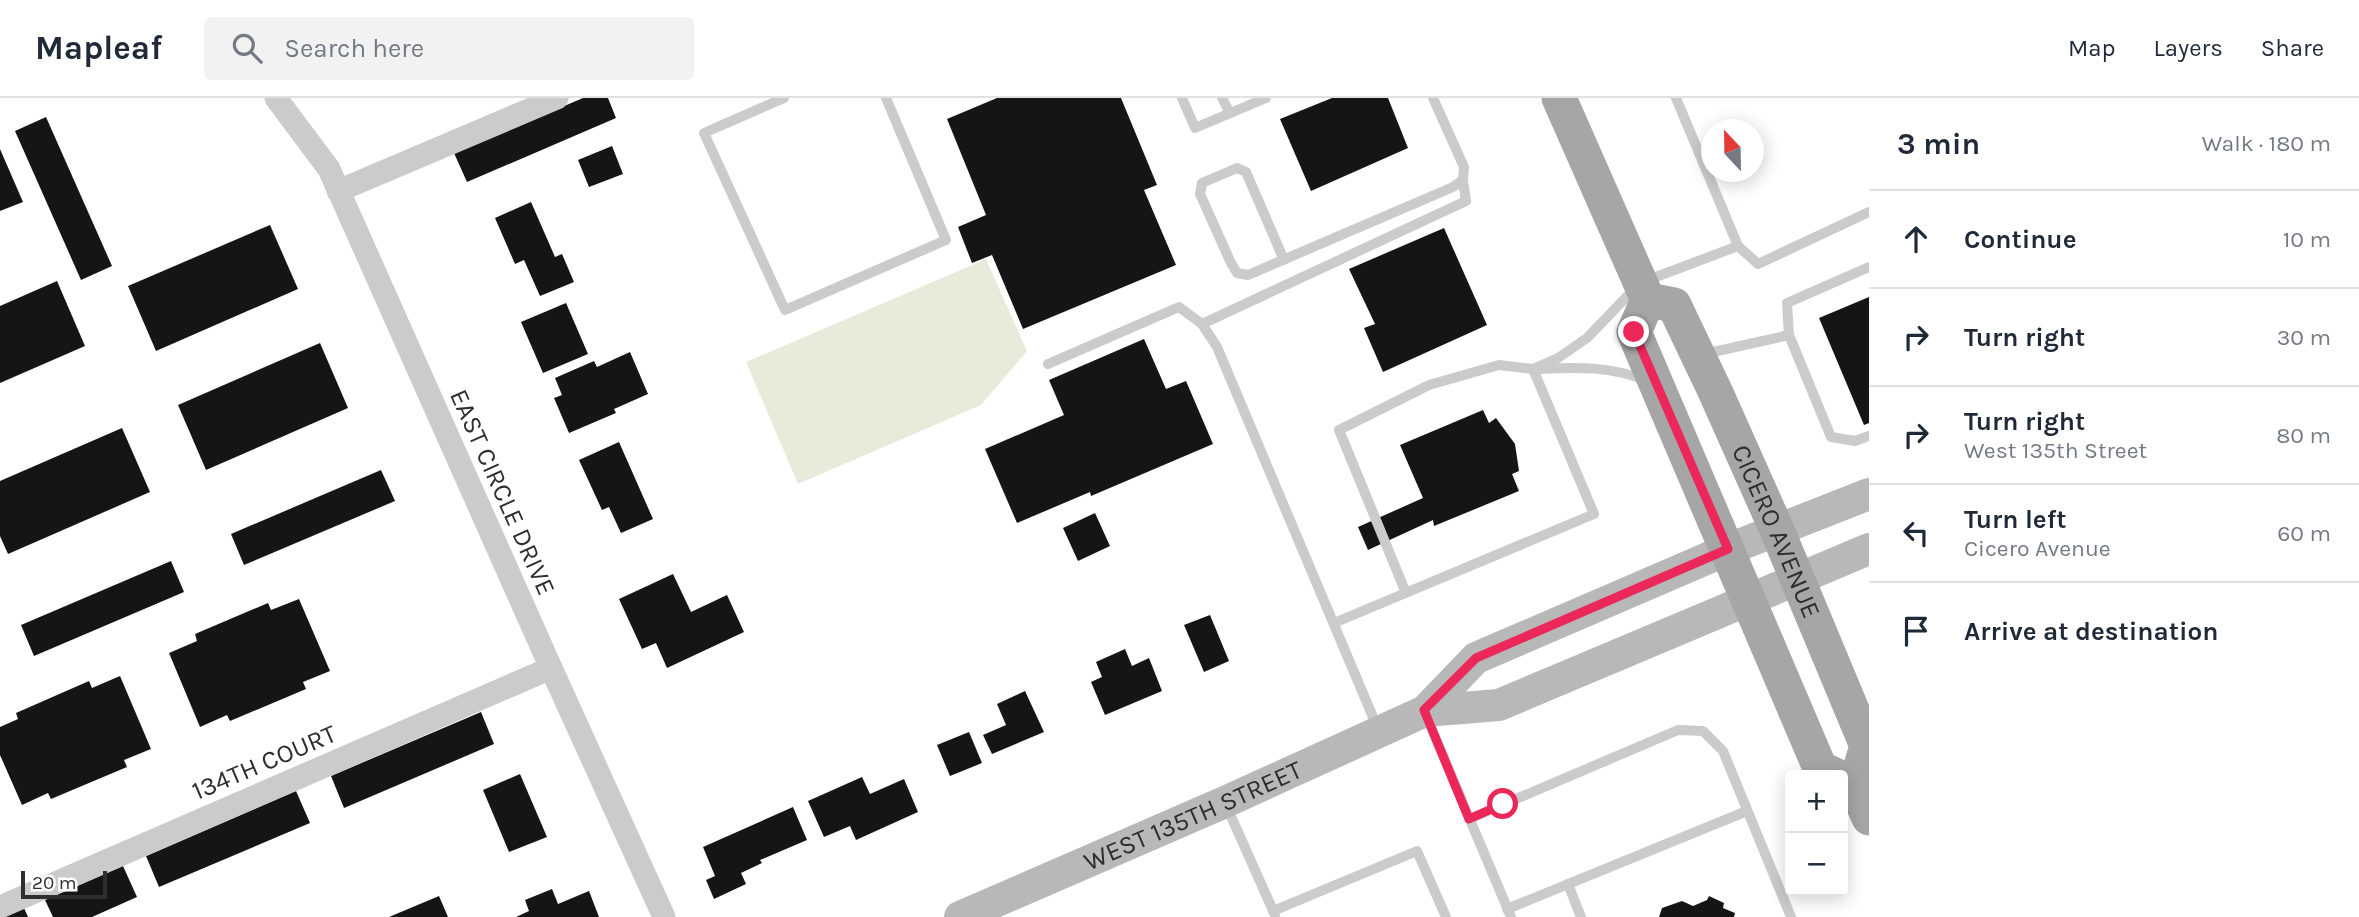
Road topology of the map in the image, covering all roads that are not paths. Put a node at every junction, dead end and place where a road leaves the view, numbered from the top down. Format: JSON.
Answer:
{"nodes":[{"id":1,"x":276,"y":98,"type":"edge"},
{"id":2,"x":557,"y":98,"type":"edge"},
{"id":3,"x":784,"y":98,"type":"edge"},
{"id":4,"x":887,"y":98,"type":"edge"},
{"id":5,"x":1182,"y":98,"type":"edge"},
{"id":6,"x":1222,"y":98,"type":"edge"},
{"id":7,"x":1266,"y":98,"type":"edge"},
{"id":8,"x":1433,"y":98,"type":"edge"},
{"id":9,"x":1676,"y":98,"type":"edge"},
{"id":10,"x":1563,"y":101,"type":"edge"},
{"id":11,"x":1230,"y":113,"type":"junction"},
{"id":12,"x":1463,"y":180,"type":"junction"},
{"id":13,"x":338,"y":191,"type":"junction"},
{"id":14,"x":1869,"y":212,"type":"edge"},
{"id":15,"x":1738,"y":246,"type":"junction"},
{"id":16,"x":1284,"y":260,"type":"junction"},
{"id":17,"x":1869,"y":267,"type":"edge"},
{"id":18,"x":1644,"y":291,"type":"junction"},
{"id":19,"x":1202,"y":324,"type":"junction"},
{"id":20,"x":1788,"y":335,"type":"junction"},
{"id":21,"x":1698,"y":355,"type":"junction"},
{"id":22,"x":1048,"y":364,"type":"dead end"},
{"id":23,"x":1532,"y":369,"type":"junction"},
{"id":24,"x":1657,"y":385,"type":"junction"},
{"id":25,"x":1869,"y":436,"type":"edge"},
{"id":26,"x":1869,"y":494,"type":"edge"},
{"id":27,"x":1777,"y":530,"type":"junction"},
{"id":28,"x":1728,"y":549,"type":"junction"},
{"id":29,"x":1869,"y":549,"type":"edge"},
{"id":30,"x":1798,"y":579,"type":"junction"},
{"id":31,"x":1406,"y":593,"type":"junction"},
{"id":32,"x":1750,"y":600,"type":"junction"},
{"id":33,"x":1334,"y":623,"type":"junction"},
{"id":34,"x":551,"y":668,"type":"junction"},
{"id":35,"x":1424,"y":710,"type":"junction"},
{"id":36,"x":1379,"y":731,"type":"junction"},
{"id":37,"x":1856,"y":797,"type":"edge"},
{"id":38,"x":1225,"y":802,"type":"junction"},
{"id":39,"x":1747,"y":811,"type":"junction"},
{"id":40,"x":1469,"y":819,"type":"junction"},
{"id":41,"x":1568,"y":884,"type":"junction"},
{"id":42,"x":0,"y":907,"type":"edge"},
{"id":43,"x":1509,"y":913,"type":"edge"},
{"id":44,"x":1274,"y":914,"type":"edge"},
{"id":45,"x":664,"y":917,"type":"edge"},
{"id":46,"x":960,"y":917,"type":"edge"},
{"id":47,"x":1446,"y":917,"type":"edge"},
{"id":48,"x":1581,"y":917,"type":"edge"},
{"id":49,"x":1791,"y":917,"type":"edge"}],
"edges":[{"from":1,"to":13,"type":"street","name":"EAST CIRCLE DRIVE"},
{"from":2,"to":13,"type":"street"},
{"from":3,"to":4,"type":"lane"},
{"from":5,"to":11,"type":"lane"},
{"from":6,"to":11,"type":"lane"},
{"from":7,"to":11,"type":"lane"},
{"from":8,"to":12,"type":"lane"},
{"from":9,"to":15,"type":"lane"},
{"from":10,"to":18,"type":"main road"},
{"from":12,"to":16,"type":"lane"},
{"from":12,"to":19,"type":"lane"},
{"from":13,"to":34,"type":"street","name":"EAST CIRCLE DRIVE"},
{"from":14,"to":15,"type":"lane"},
{"from":15,"to":18,"type":"lane"},
{"from":16,"to":16,"type":"lane"},
{"from":17,"to":20,"type":"lane"},
{"from":18,"to":21,"type":"main road","name":"CICERO AVENUE"},
{"from":18,"to":23,"type":"lane"},
{"from":18,"to":24,"type":"main road","name":"CICERO AVENUE"},
{"from":19,"to":22,"type":"lane"},
{"from":19,"to":33,"type":"lane"},
{"from":20,"to":21,"type":"lane"},
{"from":20,"to":25,"type":"lane"},
{"from":21,"to":27,"type":"main road","name":"CICERO AVENUE"},
{"from":23,"to":24,"type":"lane"},
{"from":23,"to":31,"type":"lane"},
{"from":23,"to":31,"type":"lane"},
{"from":24,"to":28,"type":"main road","name":"CICERO AVENUE"},
{"from":26,"to":27,"type":"street","name":"WEST 135TH STREET"},
{"from":27,"to":28,"type":"street","name":"WEST 135TH STREET"},
{"from":27,"to":30,"type":"main road","name":"CICERO AVENUE"},
{"from":28,"to":32,"type":"main road","name":"CICERO AVENUE"},
{"from":28,"to":35,"type":"street","name":"WEST 135TH STREET"},
{"from":29,"to":30,"type":"street","name":"WEST 135TH STREET"},
{"from":30,"to":32,"type":"street","name":"WEST 135TH STREET"},
{"from":30,"to":37,"type":"main road","name":"CICERO AVENUE"},
{"from":31,"to":33,"type":"lane"},
{"from":32,"to":35,"type":"street","name":"WEST 135TH STREET"},
{"from":32,"to":37,"type":"main road","name":"CICERO AVENUE"},
{"from":33,"to":36,"type":"lane"},
{"from":34,"to":42,"type":"street","name":"134TH COURT"},
{"from":34,"to":45,"type":"street","name":"EAST CIRCLE DRIVE"},
{"from":35,"to":36,"type":"street","name":"WEST 135TH STREET"},
{"from":35,"to":40,"type":"lane"},
{"from":36,"to":38,"type":"street","name":"WEST 135TH STREET"},
{"from":38,"to":44,"type":"lane"},
{"from":38,"to":46,"type":"street","name":"WEST 135TH STREET"},
{"from":39,"to":40,"type":"lane"},
{"from":39,"to":41,"type":"lane"},
{"from":39,"to":49,"type":"lane"},
{"from":40,"to":43,"type":"lane"},
{"from":41,"to":43,"type":"lane"},
{"from":41,"to":48,"type":"lane"},
{"from":44,"to":47,"type":"lane"}]}
